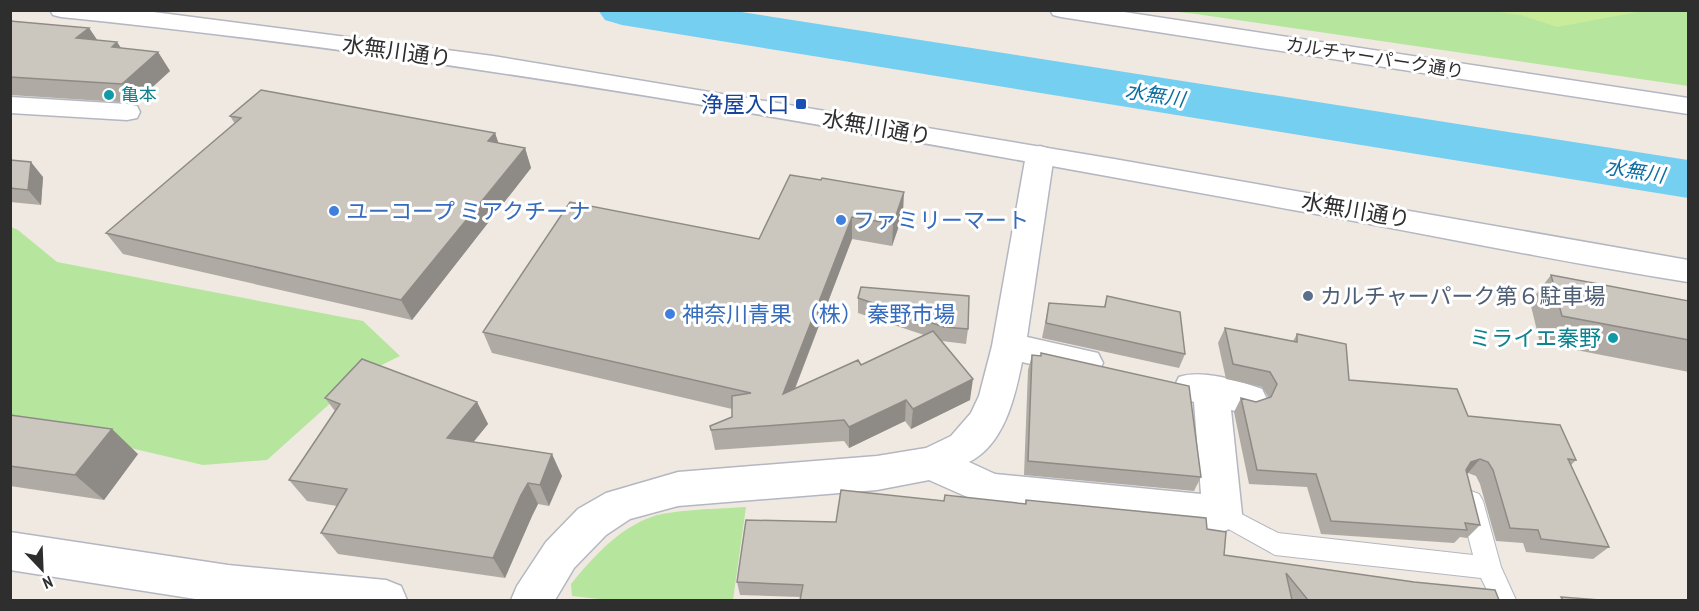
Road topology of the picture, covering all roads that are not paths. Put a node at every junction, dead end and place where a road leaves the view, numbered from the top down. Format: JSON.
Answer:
{"nodes":[{"id":1,"x":61,"y":10,"type":"edge"},
{"id":2,"x":1061,"y":10,"type":"edge"},
{"id":3,"x":1111,"y":14,"type":"edge"},
{"id":4,"x":10,"y":105,"type":"edge"},
{"id":5,"x":1689,"y":106,"type":"edge"},
{"id":6,"x":127,"y":112,"type":"dead end"},
{"id":7,"x":1040,"y":155,"type":"junction"},
{"id":8,"x":1689,"y":271,"type":"edge"},
{"id":9,"x":1009,"y":346,"type":"junction"},
{"id":10,"x":1121,"y":371,"type":"edge"},
{"id":11,"x":1166,"y":381,"type":"edge"},
{"id":12,"x":1211,"y":391,"type":"junction"},
{"id":13,"x":1249,"y":399,"type":"edge"},
{"id":14,"x":932,"y":463,"type":"junction"},
{"id":15,"x":1467,"y":486,"type":"edge"},
{"id":16,"x":1222,"y":514,"type":"junction"},
{"id":17,"x":10,"y":551,"type":"edge"},
{"id":18,"x":1489,"y":568,"type":"junction"},
{"id":19,"x":386,"y":600,"type":"edge"},
{"id":20,"x":532,"y":600,"type":"edge"},
{"id":21,"x":1504,"y":600,"type":"edge"}],
"edges":[{"from":1,"to":7,"type":"street","name":"水無川通り"},
{"from":2,"to":3,"type":"street","name":"カルチャーパーク通り"},
{"from":3,"to":5,"type":"street","name":"カルチャーパーク通り"},
{"from":4,"to":6,"type":"street"},
{"from":7,"to":8,"type":"street","name":"水無川通り"},
{"from":7,"to":9,"type":"street"},
{"from":9,"to":10,"type":"street"},
{"from":9,"to":14,"type":"street"},
{"from":11,"to":12,"type":"street"},
{"from":12,"to":13,"type":"street"},
{"from":12,"to":16,"type":"street"},
{"from":14,"to":16,"type":"street"},
{"from":14,"to":20,"type":"street"},
{"from":15,"to":18,"type":"lane"},
{"from":16,"to":18,"type":"lane"},
{"from":17,"to":19,"type":"street"},
{"from":18,"to":21,"type":"lane"}]}
